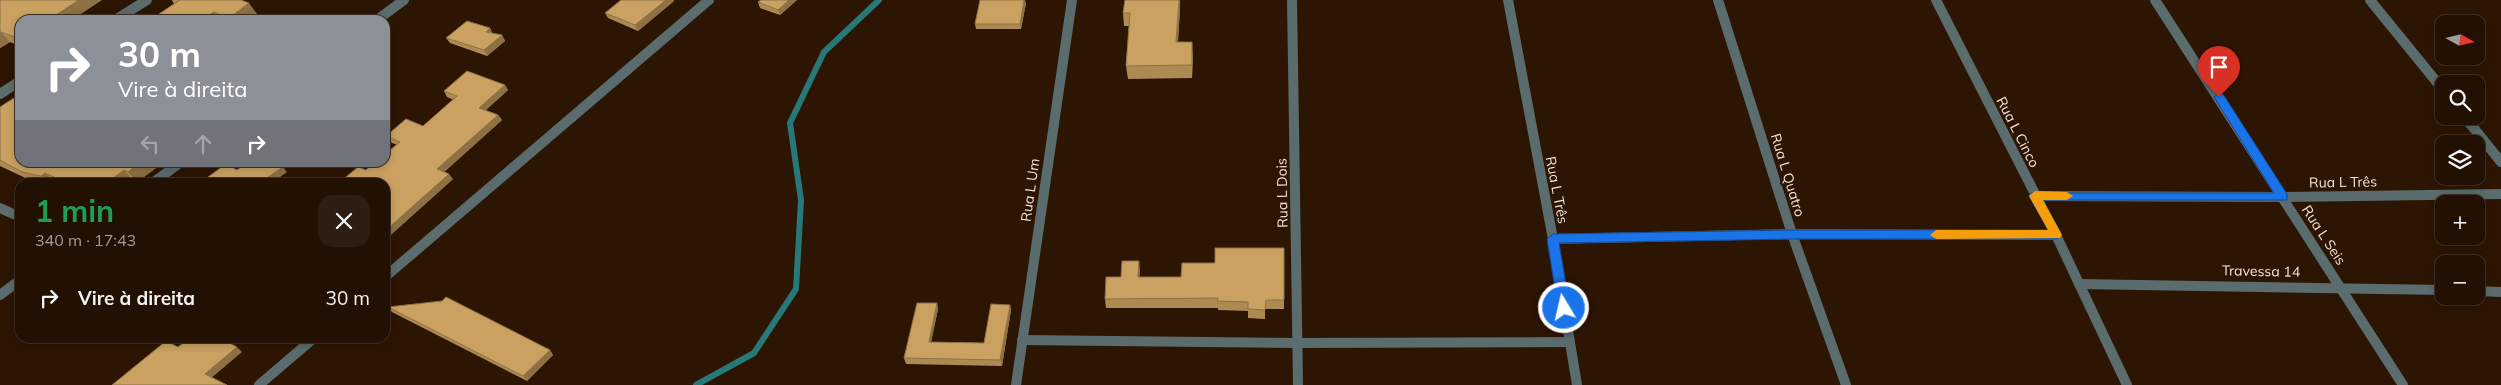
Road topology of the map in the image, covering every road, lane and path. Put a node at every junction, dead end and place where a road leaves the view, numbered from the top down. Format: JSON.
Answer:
{"nodes":[{"id":1,"x":147,"y":0,"type":"edge"},
{"id":2,"x":404,"y":0,"type":"edge"},
{"id":3,"x":709,"y":0,"type":"edge"},
{"id":4,"x":1072,"y":0,"type":"edge"},
{"id":5,"x":1292,"y":0,"type":"edge"},
{"id":6,"x":1508,"y":0,"type":"edge"},
{"id":7,"x":1718,"y":0,"type":"edge"},
{"id":8,"x":1936,"y":0,"type":"edge"},
{"id":9,"x":2155,"y":0,"type":"edge"},
{"id":10,"x":2370,"y":0,"type":"edge"},
{"id":11,"x":124,"y":15,"type":"edge"},
{"id":12,"x":384,"y":15,"type":"edge"},
{"id":13,"x":2435,"y":80,"type":"edge"},
{"id":14,"x":15,"y":84,"type":"edge"},
{"id":15,"x":0,"y":94,"type":"edge"},
{"id":16,"x":2471,"y":125,"type":"edge"},
{"id":17,"x":2501,"y":162,"type":"edge"},
{"id":18,"x":174,"y":167,"type":"edge"},
{"id":19,"x":159,"y":178,"type":"edge"},
{"id":20,"x":2501,"y":194,"type":"edge"},
{"id":21,"x":2035,"y":196,"type":"junction"},
{"id":22,"x":2283,"y":197,"type":"junction"},
{"id":23,"x":0,"y":208,"type":"edge"},
{"id":24,"x":15,"y":216,"type":"edge"},
{"id":25,"x":1792,"y":234,"type":"junction"},
{"id":26,"x":2056,"y":235,"type":"junction"},
{"id":27,"x":1553,"y":239,"type":"junction"},
{"id":28,"x":390,"y":273,"type":"edge"},
{"id":29,"x":15,"y":284,"type":"edge"},
{"id":30,"x":2079,"y":284,"type":"junction"},
{"id":31,"x":2341,"y":287,"type":"junction"},
{"id":32,"x":2435,"y":290,"type":"edge"},
{"id":33,"x":2485,"y":291,"type":"edge"},
{"id":34,"x":2501,"y":292,"type":"edge"},
{"id":35,"x":0,"y":295,"type":"edge"},
{"id":36,"x":1022,"y":340,"type":"junction"},
{"id":37,"x":1569,"y":342,"type":"junction"},
{"id":38,"x":308,"y":343,"type":"edge"},
{"id":39,"x":1298,"y":343,"type":"junction"},
{"id":40,"x":259,"y":385,"type":"edge"},
{"id":41,"x":1016,"y":385,"type":"edge"},
{"id":42,"x":1298,"y":385,"type":"edge"},
{"id":43,"x":1577,"y":385,"type":"edge"},
{"id":44,"x":1846,"y":385,"type":"edge"},
{"id":45,"x":2127,"y":385,"type":"edge"},
{"id":46,"x":2403,"y":385,"type":"edge"}],
"edges":[{"from":1,"to":11,"type":"street"},
{"from":2,"to":12,"type":"street"},
{"from":3,"to":28,"type":"street"},
{"from":4,"to":36,"type":"street","name":"Rua L Um"},
{"from":5,"to":39,"type":"street","name":"Rua L Dois"},
{"from":6,"to":27,"type":"street","name":"Rua L Três"},
{"from":7,"to":25,"type":"street","name":"Rua L Quatro"},
{"from":8,"to":21,"type":"street","name":"Rua L Cinco"},
{"from":9,"to":22,"type":"street","name":"Rua L Seis"},
{"from":10,"to":13,"type":"street"},
{"from":14,"to":15,"type":"street"},
{"from":16,"to":17,"type":"street"},
{"from":18,"to":19,"type":"street"},
{"from":20,"to":22,"type":"street","name":"Rua L Três"},
{"from":21,"to":22,"type":"street","name":"Rua L Três"},
{"from":21,"to":26,"type":"street","name":"Rua L Cinco"},
{"from":22,"to":31,"type":"street","name":"Rua L Seis"},
{"from":23,"to":24,"type":"street"},
{"from":25,"to":26,"type":"street"},
{"from":25,"to":27,"type":"street"},
{"from":25,"to":44,"type":"street","name":"Rua L Quatro"},
{"from":26,"to":30,"type":"street","name":"Rua L Cinco"},
{"from":27,"to":37,"type":"street","name":"Rua L Três"},
{"from":29,"to":35,"type":"street"},
{"from":30,"to":31,"type":"street","name":"Travessa 14"},
{"from":30,"to":45,"type":"street","name":"Rua L Cinco"},
{"from":31,"to":32,"type":"street","name":"Travessa 14"},
{"from":31,"to":46,"type":"street","name":"Rua L Seis"},
{"from":33,"to":34,"type":"street"},
{"from":36,"to":39,"type":"street"},
{"from":36,"to":41,"type":"street","name":"Rua L Um"},
{"from":37,"to":39,"type":"street"},
{"from":37,"to":43,"type":"street","name":"Rua L Três"},
{"from":38,"to":40,"type":"street"},
{"from":39,"to":42,"type":"street","name":"Rua L Dois"}]}
